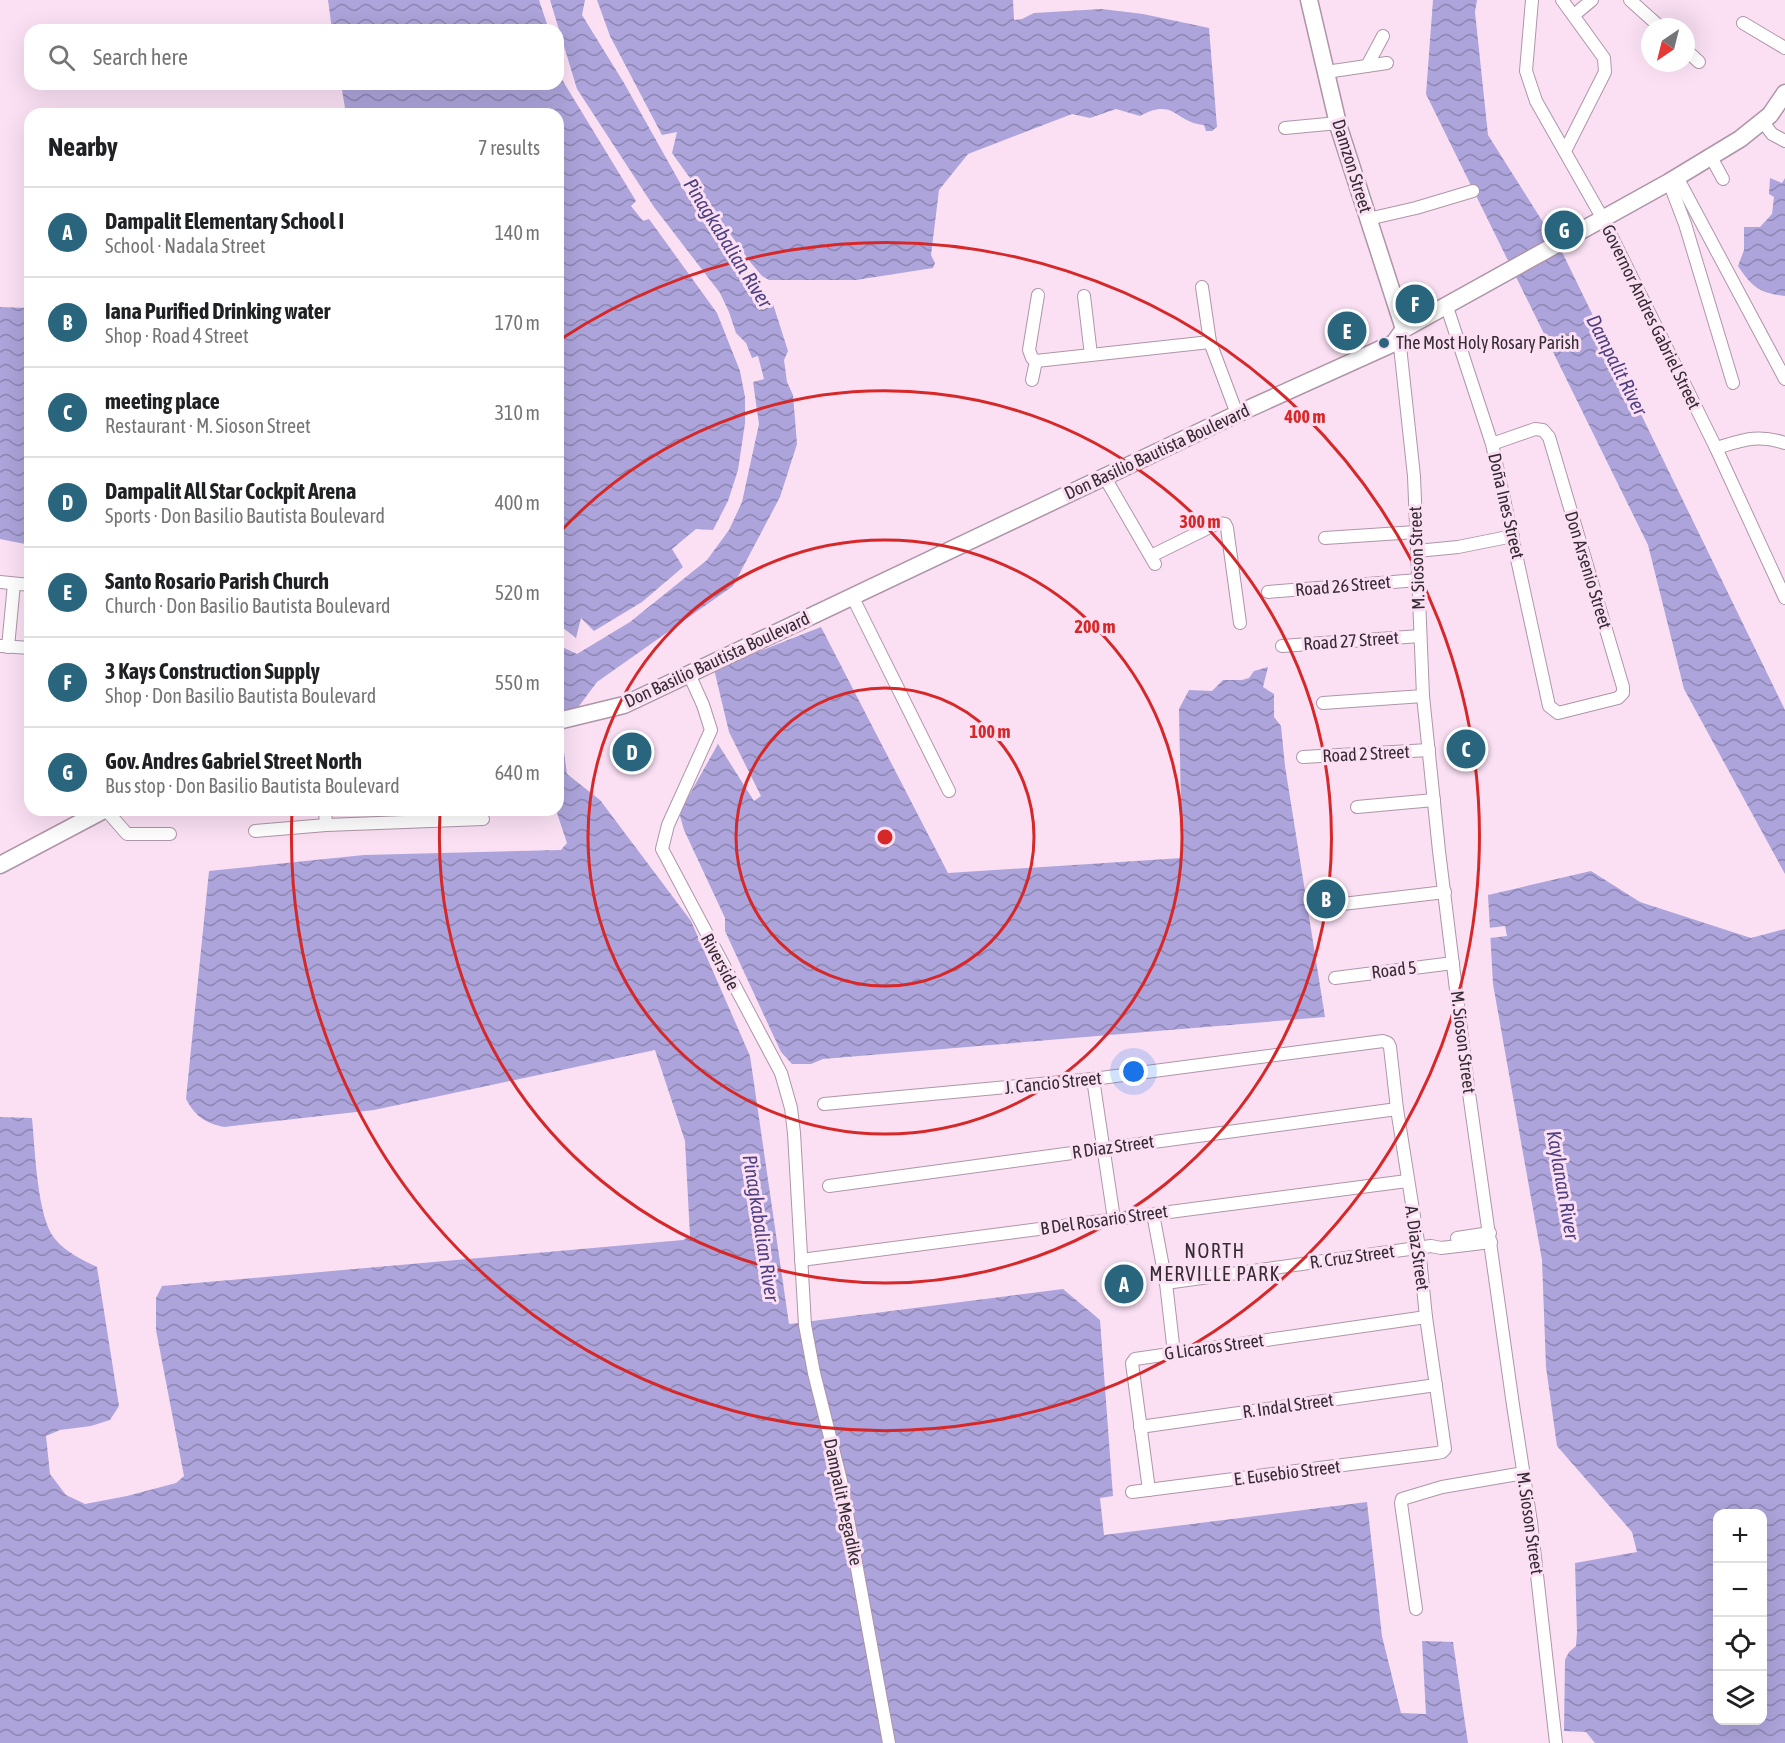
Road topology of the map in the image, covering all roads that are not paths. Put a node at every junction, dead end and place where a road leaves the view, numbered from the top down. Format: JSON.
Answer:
{"nodes":[{"id":1,"x":1309,"y":0,"type":"edge"},
{"id":2,"x":1532,"y":0,"type":"edge"},
{"id":3,"x":1562,"y":0,"type":"edge"},
{"id":4,"x":1592,"y":0,"type":"edge"},
{"id":5,"x":1630,"y":0,"type":"edge"},
{"id":6,"x":1574,"y":15,"type":"junction"},
{"id":7,"x":1650,"y":18,"type":"edge"},
{"id":8,"x":1743,"y":23,"type":"dead end"},
{"id":9,"x":1383,"y":36,"type":"dead end"},
{"id":10,"x":1785,"y":48,"type":"edge"},
{"id":11,"x":1695,"y":58,"type":"edge"},
{"id":12,"x":1699,"y":62,"type":"dead end"},
{"id":13,"x":1387,"y":63,"type":"dead end"},
{"id":14,"x":1367,"y":66,"type":"junction"},
{"id":15,"x":1326,"y":72,"type":"junction"},
{"id":16,"x":1785,"y":93,"type":"edge"},
{"id":17,"x":1338,"y":123,"type":"junction"},
{"id":18,"x":1763,"y":123,"type":"junction"},
{"id":19,"x":1284,"y":128,"type":"dead end"},
{"id":20,"x":1785,"y":141,"type":"edge"},
{"id":21,"x":1565,"y":151,"type":"junction"},
{"id":22,"x":1711,"y":157,"type":"junction"},
{"id":23,"x":1723,"y":179,"type":"dead end"},
{"id":24,"x":1673,"y":180,"type":"junction"},
{"id":25,"x":1473,"y":192,"type":"dead end"},
{"id":26,"x":1368,"y":219,"type":"junction"},
{"id":27,"x":1603,"y":219,"type":"junction"},
{"id":28,"x":1202,"y":287,"type":"dead end"},
{"id":29,"x":1038,"y":295,"type":"dead end"},
{"id":30,"x":1084,"y":296,"type":"dead end"},
{"id":31,"x":1446,"y":304,"type":"junction"},
{"id":32,"x":1402,"y":333,"type":"junction"},
{"id":33,"x":1210,"y":342,"type":"junction"},
{"id":34,"x":1091,"y":355,"type":"junction"},
{"id":35,"x":1036,"y":361,"type":"junction"},
{"id":36,"x":1785,"y":379,"type":"edge"},
{"id":37,"x":1032,"y":380,"type":"dead end"},
{"id":38,"x":1733,"y":383,"type":"dead end"},
{"id":39,"x":1237,"y":414,"type":"junction"},
{"id":40,"x":1785,"y":443,"type":"edge"},
{"id":41,"x":1492,"y":444,"type":"junction"},
{"id":42,"x":1716,"y":448,"type":"junction"},
{"id":43,"x":1104,"y":476,"type":"junction"},
{"id":44,"x":1416,"y":532,"type":"junction"},
{"id":45,"x":1513,"y":536,"type":"junction"},
{"id":46,"x":1325,"y":538,"type":"dead end"},
{"id":47,"x":1417,"y":551,"type":"junction"},
{"id":48,"x":1418,"y":580,"type":"junction"},
{"id":49,"x":0,"y":582,"type":"edge"},
{"id":50,"x":14,"y":584,"type":"junction"},
{"id":51,"x":24,"y":585,"type":"edge"},
{"id":52,"x":1268,"y":592,"type":"dead end"},
{"id":53,"x":852,"y":596,"type":"junction"},
{"id":54,"x":1785,"y":598,"type":"edge"},
{"id":55,"x":1240,"y":624,"type":"dead end"},
{"id":56,"x":1420,"y":636,"type":"junction"},
{"id":57,"x":4,"y":646,"type":"edge"},
{"id":58,"x":1282,"y":646,"type":"dead end"},
{"id":59,"x":24,"y":648,"type":"edge"},
{"id":60,"x":689,"y":674,"type":"junction"},
{"id":61,"x":1423,"y":696,"type":"junction"},
{"id":62,"x":1323,"y":703,"type":"dead end"},
{"id":63,"x":1553,"y":711,"type":"joint"},
{"id":64,"x":564,"y":720,"type":"edge"},
{"id":65,"x":1429,"y":750,"type":"junction"},
{"id":66,"x":1303,"y":757,"type":"dead end"},
{"id":67,"x":949,"y":791,"type":"dead end"},
{"id":68,"x":1434,"y":800,"type":"junction"},
{"id":69,"x":1357,"y":807,"type":"dead end"},
{"id":70,"x":94,"y":816,"type":"edge"},
{"id":71,"x":110,"y":816,"type":"edge"},
{"id":72,"x":325,"y":816,"type":"edge"},
{"id":73,"x":483,"y":819,"type":"dead end"},
{"id":74,"x":326,"y":825,"type":"junction"},
{"id":75,"x":255,"y":831,"type":"dead end"},
{"id":76,"x":170,"y":834,"type":"dead end"},
{"id":77,"x":0,"y":865,"type":"edge"},
{"id":78,"x":1445,"y":892,"type":"junction"},
{"id":79,"x":1317,"y":907,"type":"dead end"},
{"id":80,"x":1453,"y":963,"type":"junction"},
{"id":81,"x":1335,"y":978,"type":"dead end"},
{"id":82,"x":1388,"y":1043,"type":"joint"},
{"id":83,"x":1093,"y":1079,"type":"junction"},
{"id":84,"x":824,"y":1104,"type":"dead end"},
{"id":85,"x":1397,"y":1109,"type":"junction"},
{"id":86,"x":1104,"y":1148,"type":"junction"},
{"id":87,"x":1407,"y":1181,"type":"junction"},
{"id":88,"x":830,"y":1186,"type":"dead end"},
{"id":89,"x":1153,"y":1214,"type":"junction"},
{"id":90,"x":1114,"y":1219,"type":"junction"},
{"id":91,"x":1490,"y":1237,"type":"junction"},
{"id":92,"x":1425,"y":1247,"type":"junction"},
{"id":93,"x":801,"y":1260,"type":"junction"},
{"id":94,"x":1166,"y":1283,"type":"junction"},
{"id":95,"x":1426,"y":1317,"type":"junction"},
{"id":96,"x":1174,"y":1353,"type":"junction"},
{"id":97,"x":1436,"y":1385,"type":"junction"},
{"id":98,"x":1140,"y":1426,"type":"junction"},
{"id":99,"x":1442,"y":1452,"type":"joint"},
{"id":100,"x":1524,"y":1473,"type":"junction"},
{"id":101,"x":1149,"y":1490,"type":"junction"},
{"id":102,"x":1132,"y":1492,"type":"dead end"},
{"id":103,"x":1416,"y":1609,"type":"dead end"},
{"id":104,"x":889,"y":1743,"type":"edge"},
{"id":105,"x":1556,"y":1743,"type":"edge"}],
"edges":[{"from":1,"to":15,"type":"main road","name":"Damzon Street"},
{"from":2,"to":21,"type":"street","name":"Governor Andres Gabriel Street"},
{"from":3,"to":6,"type":"street"},
{"from":4,"to":6,"type":"street"},
{"from":5,"to":7,"type":"street"},
{"from":6,"to":21,"type":"street"},
{"from":8,"to":10,"type":"street"},
{"from":9,"to":14,"type":"street"},
{"from":11,"to":12,"type":"street"},
{"from":13,"to":14,"type":"street"},
{"from":14,"to":15,"type":"street"},
{"from":15,"to":17,"type":"main road","name":"Damzon Street"},
{"from":16,"to":18,"type":"main road","name":"Don Basilio Bautista Boulevard"},
{"from":17,"to":19,"type":"street"},
{"from":17,"to":26,"type":"main road","name":"Damzon Street"},
{"from":18,"to":20,"type":"street"},
{"from":18,"to":22,"type":"main road","name":"Don Basilio Bautista Boulevard"},
{"from":21,"to":27,"type":"street","name":"Governor Andres Gabriel Street"},
{"from":22,"to":23,"type":"street"},
{"from":22,"to":24,"type":"main road","name":"Don Basilio Bautista Boulevard"},
{"from":24,"to":27,"type":"main road","name":"Don Basilio Bautista Boulevard"},
{"from":24,"to":36,"type":"street"},
{"from":24,"to":38,"type":"street"},
{"from":25,"to":26,"type":"street"},
{"from":26,"to":32,"type":"main road","name":"Damzon Street"},
{"from":27,"to":31,"type":"main road","name":"Don Basilio Bautista Boulevard"},
{"from":27,"to":42,"type":"street","name":"Governor Andres Gabriel Street"},
{"from":28,"to":33,"type":"street"},
{"from":29,"to":35,"type":"street"},
{"from":30,"to":34,"type":"street"},
{"from":31,"to":32,"type":"main road","name":"Don Basilio Bautista Boulevard"},
{"from":31,"to":41,"type":"street","name":"Doña Ines Street"},
{"from":32,"to":39,"type":"main road","name":"Don Basilio Bautista Boulevard"},
{"from":32,"to":44,"type":"street","name":"M. Sioson Street"},
{"from":33,"to":34,"type":"street"},
{"from":33,"to":39,"type":"street"},
{"from":34,"to":35,"type":"street"},
{"from":35,"to":37,"type":"street"},
{"from":39,"to":43,"type":"main road","name":"Don Basilio Bautista Boulevard"},
{"from":40,"to":42,"type":"street"},
{"from":41,"to":45,"type":"street","name":"Doña Ines Street"},
{"from":41,"to":63,"type":"street","name":"Don Arsenio Street"},
{"from":42,"to":54,"type":"street","name":"Governor Andres Gabriel Street"},
{"from":43,"to":53,"type":"main road","name":"Don Basilio Bautista Boulevard"},
{"from":43,"to":55,"type":"street"},
{"from":44,"to":46,"type":"street"},
{"from":44,"to":47,"type":"street","name":"M. Sioson Street"},
{"from":45,"to":47,"type":"street"},
{"from":45,"to":63,"type":"street","name":"Doña Ines Street"},
{"from":47,"to":48,"type":"street","name":"M. Sioson Street"},
{"from":48,"to":52,"type":"street","name":"Road 26 Street"},
{"from":48,"to":56,"type":"street","name":"M. Sioson Street"},
{"from":49,"to":50,"type":"street"},
{"from":50,"to":51,"type":"street"},
{"from":50,"to":57,"type":"street"},
{"from":53,"to":60,"type":"main road","name":"Don Basilio Bautista Boulevard"},
{"from":53,"to":67,"type":"street"},
{"from":56,"to":58,"type":"street","name":"Road 27 Street"},
{"from":56,"to":61,"type":"street","name":"M. Sioson Street"},
{"from":57,"to":59,"type":"street"},
{"from":60,"to":64,"type":"main road","name":"Don Basilio Bautista Boulevard"},
{"from":60,"to":93,"type":"street","name":"Riverside"},
{"from":61,"to":62,"type":"street"},
{"from":61,"to":65,"type":"street","name":"M. Sioson Street"},
{"from":65,"to":66,"type":"street","name":"Road 2 Street"},
{"from":65,"to":68,"type":"street","name":"M. Sioson Street"},
{"from":68,"to":69,"type":"street"},
{"from":68,"to":78,"type":"street","name":"M. Sioson Street"},
{"from":70,"to":77,"type":"main road"},
{"from":71,"to":76,"type":"street"},
{"from":72,"to":74,"type":"street"},
{"from":73,"to":74,"type":"street"},
{"from":74,"to":75,"type":"street"},
{"from":78,"to":79,"type":"street"},
{"from":78,"to":80,"type":"street","name":"M. Sioson Street"},
{"from":80,"to":81,"type":"street","name":"Road 5"},
{"from":80,"to":91,"type":"street","name":"M. Sioson Street"},
{"from":82,"to":83,"type":"street","name":"J. Cancio Street"},
{"from":82,"to":85,"type":"street","name":"A. Diaz Street"},
{"from":83,"to":84,"type":"street","name":"J. Cancio Street"},
{"from":83,"to":86,"type":"street"},
{"from":85,"to":86,"type":"street","name":"R Diaz Street"},
{"from":85,"to":87,"type":"street","name":"A. Diaz Street"},
{"from":86,"to":88,"type":"street","name":"R Diaz Street"},
{"from":86,"to":90,"type":"street"},
{"from":87,"to":89,"type":"street","name":"B Del Rosario Street"},
{"from":87,"to":92,"type":"street","name":"A. Diaz Street"},
{"from":89,"to":90,"type":"street","name":"B Del Rosario Street"},
{"from":89,"to":94,"type":"street"},
{"from":90,"to":93,"type":"street","name":"B Del Rosario Street"},
{"from":91,"to":92,"type":"street","name":"R. Cruz Street"},
{"from":91,"to":100,"type":"street","name":"M. Sioson Street"},
{"from":92,"to":94,"type":"street","name":"R. Cruz Street"},
{"from":92,"to":95,"type":"street","name":"A. Diaz Street"},
{"from":93,"to":104,"type":"street","name":"Dampalit Megadike"},
{"from":94,"to":96,"type":"street"},
{"from":95,"to":96,"type":"street","name":"G Licaros Street"},
{"from":95,"to":97,"type":"street","name":"A. Diaz Street"},
{"from":96,"to":98,"type":"street","name":"G Licaros Street"},
{"from":97,"to":98,"type":"street","name":"R. Indal Street"},
{"from":97,"to":99,"type":"street","name":"A. Diaz Street"},
{"from":98,"to":101,"type":"street","name":"G Licaros Street"},
{"from":99,"to":101,"type":"street","name":"E. Eusebio Street"},
{"from":100,"to":103,"type":"street"},
{"from":100,"to":105,"type":"street","name":"M. Sioson Street"},
{"from":101,"to":102,"type":"street","name":"E. Eusebio Street"}]}
